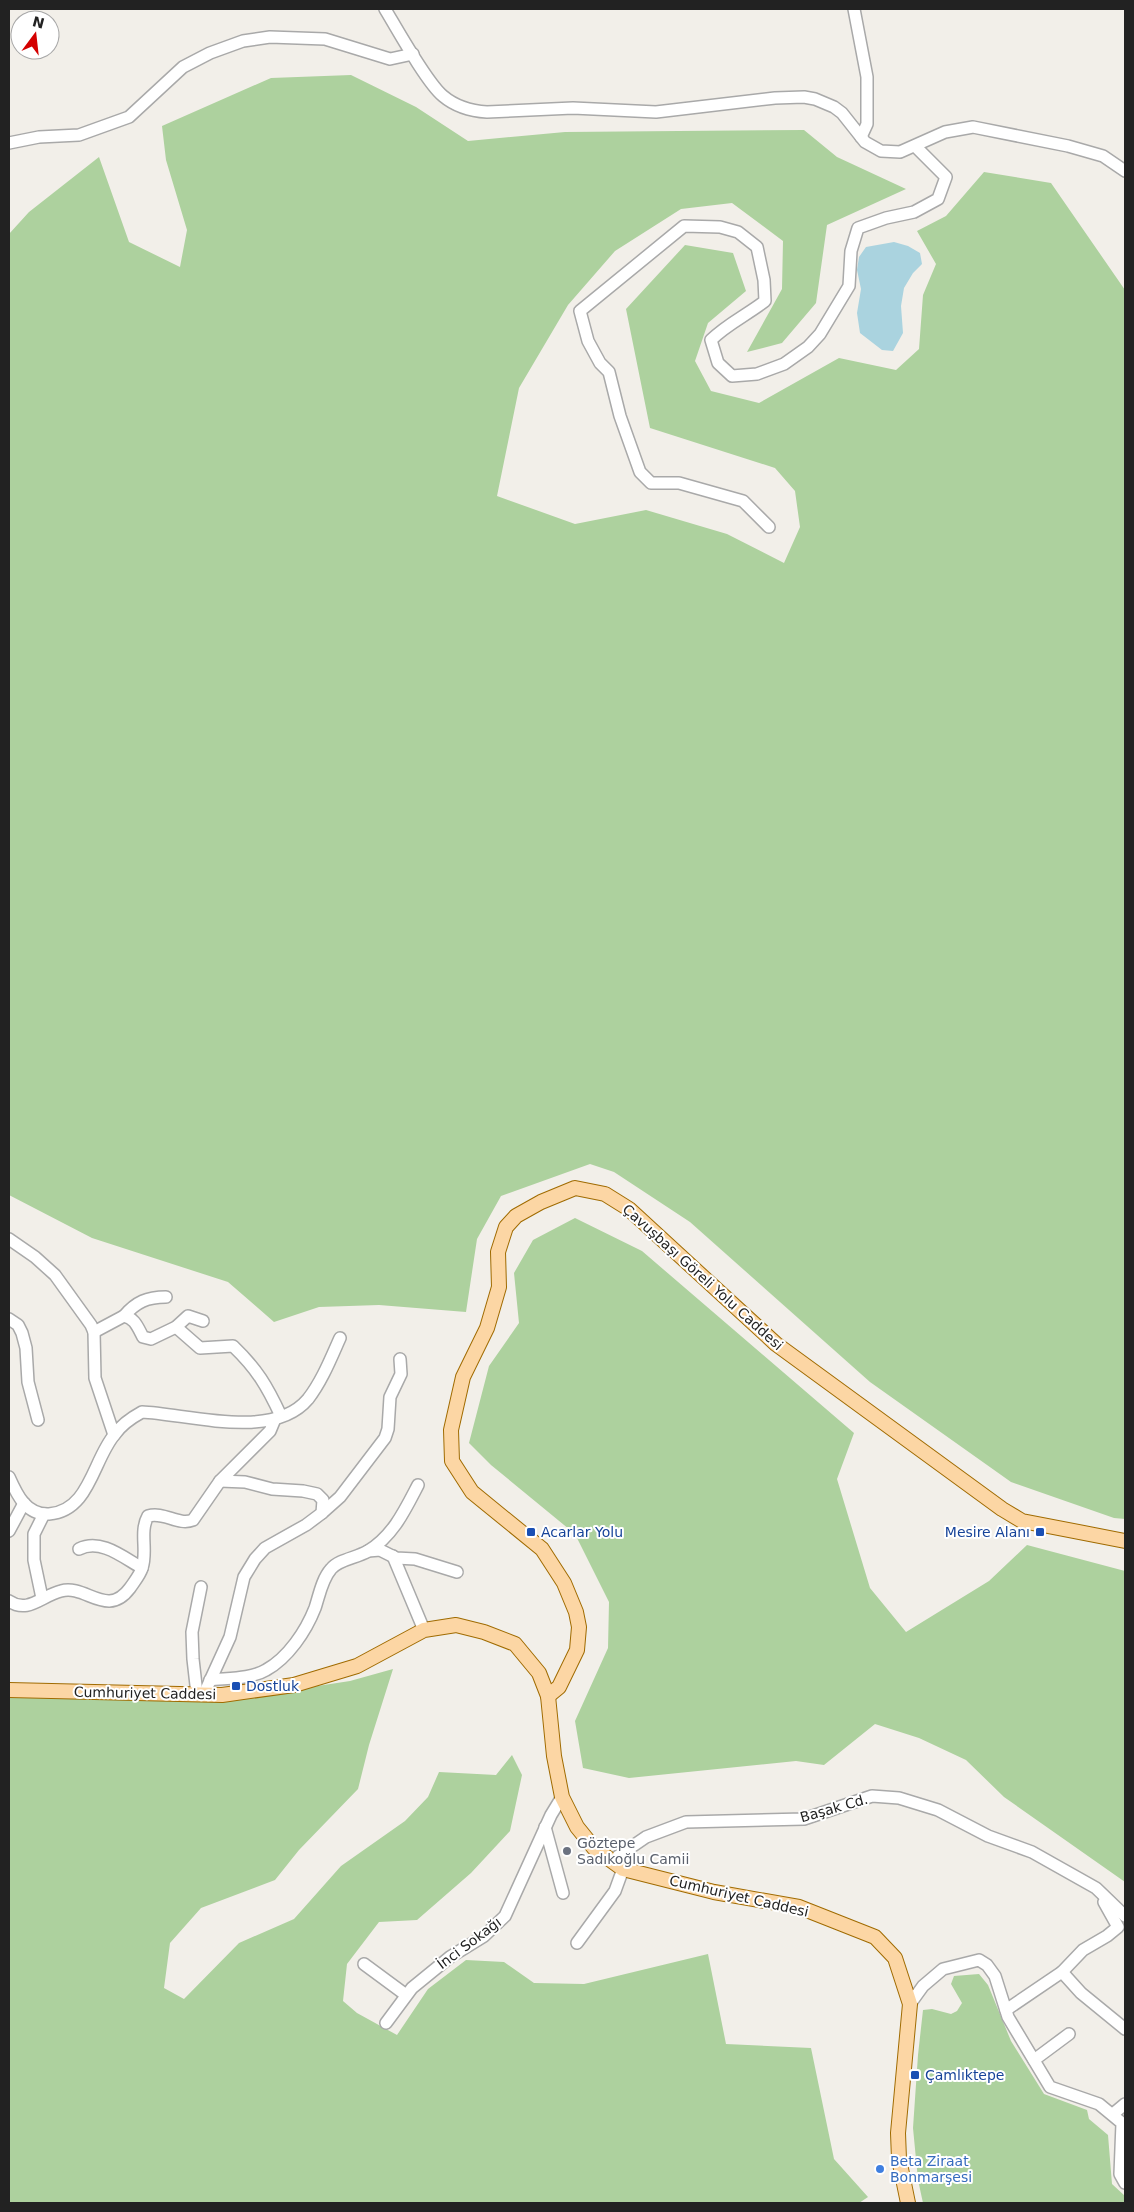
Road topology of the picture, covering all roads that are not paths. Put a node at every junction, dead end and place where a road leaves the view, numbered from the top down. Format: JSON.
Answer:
{"nodes":[{"id":1,"x":385,"y":9,"type":"edge"},
{"id":2,"x":854,"y":9,"type":"edge"},
{"id":3,"x":413,"y":54,"type":"junction"},
{"id":4,"x":861,"y":137,"type":"junction"},
{"id":5,"x":9,"y":143,"type":"edge"},
{"id":6,"x":915,"y":146,"type":"junction"},
{"id":7,"x":1125,"y":171,"type":"edge"},
{"id":8,"x":769,"y":527,"type":"dead end"},
{"id":9,"x":9,"y":1239,"type":"edge"},
{"id":10,"x":166,"y":1298,"type":"dead end"},
{"id":11,"x":124,"y":1316,"type":"junction"},
{"id":12,"x":9,"y":1318,"type":"edge"},
{"id":13,"x":203,"y":1322,"type":"dead end"},
{"id":14,"x":176,"y":1327,"type":"junction"},
{"id":15,"x":94,"y":1332,"type":"junction"},
{"id":16,"x":340,"y":1338,"type":"dead end"},
{"id":17,"x":400,"y":1359,"type":"dead end"},
{"id":18,"x":278,"y":1418,"type":"junction"},
{"id":19,"x":38,"y":1420,"type":"dead end"},
{"id":20,"x":114,"y":1435,"type":"junction"},
{"id":21,"x":9,"y":1478,"type":"edge"},
{"id":22,"x":220,"y":1481,"type":"junction"},
{"id":23,"x":418,"y":1485,"type":"dead end"},
{"id":24,"x":24,"y":1503,"type":"junction"},
{"id":25,"x":322,"y":1513,"type":"junction"},
{"id":26,"x":44,"y":1514,"type":"junction"},
{"id":27,"x":9,"y":1531,"type":"edge"},
{"id":28,"x":1125,"y":1541,"type":"edge"},
{"id":29,"x":79,"y":1549,"type":"dead end"},
{"id":30,"x":368,"y":1551,"type":"junction"},
{"id":31,"x":393,"y":1556,"type":"junction"},
{"id":32,"x":142,"y":1568,"type":"junction"},
{"id":33,"x":457,"y":1572,"type":"dead end"},
{"id":34,"x":201,"y":1587,"type":"dead end"},
{"id":35,"x":42,"y":1598,"type":"junction"},
{"id":36,"x":9,"y":1601,"type":"edge"},
{"id":37,"x":424,"y":1630,"type":"junction"},
{"id":38,"x":210,"y":1680,"type":"junction"},
{"id":39,"x":9,"y":1690,"type":"edge"},
{"id":40,"x":200,"y":1694,"type":"junction"},
{"id":41,"x":548,"y":1696,"type":"junction"},
{"id":42,"x":562,"y":1797,"type":"junction"},
{"id":43,"x":545,"y":1827,"type":"junction"},
{"id":44,"x":611,"y":1861,"type":"junction"},
{"id":45,"x":623,"y":1869,"type":"junction"},
{"id":46,"x":1096,"y":1888,"type":"junction"},
{"id":47,"x":563,"y":1894,"type":"dead end"},
{"id":48,"x":1125,"y":1916,"type":"edge"},
{"id":49,"x":1122,"y":1930,"type":"edge"},
{"id":50,"x":577,"y":1943,"type":"dead end"},
{"id":51,"x":364,"y":1964,"type":"dead end"},
{"id":52,"x":1062,"y":1972,"type":"junction"},
{"id":53,"x":406,"y":1994,"type":"junction"},
{"id":54,"x":910,"y":2004,"type":"junction"},
{"id":55,"x":1006,"y":2010,"type":"junction"},
{"id":56,"x":386,"y":2023,"type":"dead end"},
{"id":57,"x":1125,"y":2029,"type":"edge"},
{"id":58,"x":1069,"y":2034,"type":"dead end"},
{"id":59,"x":1034,"y":2060,"type":"junction"},
{"id":60,"x":1125,"y":2104,"type":"edge"},
{"id":61,"x":1113,"y":2114,"type":"junction"},
{"id":62,"x":1125,"y":2183,"type":"edge"},
{"id":63,"x":908,"y":2203,"type":"edge"}],
"edges":[{"from":1,"to":3,"type":"street"},
{"from":2,"to":4,"type":"street"},
{"from":3,"to":4,"type":"street"},
{"from":3,"to":5,"type":"street"},
{"from":4,"to":6,"type":"street"},
{"from":6,"to":7,"type":"street"},
{"from":6,"to":8,"type":"street"},
{"from":9,"to":15,"type":"street"},
{"from":10,"to":11,"type":"street"},
{"from":11,"to":14,"type":"street"},
{"from":11,"to":15,"type":"street"},
{"from":12,"to":19,"type":"street"},
{"from":13,"to":14,"type":"street"},
{"from":14,"to":18,"type":"street"},
{"from":15,"to":20,"type":"street"},
{"from":16,"to":18,"type":"street"},
{"from":17,"to":25,"type":"street"},
{"from":18,"to":20,"type":"street"},
{"from":18,"to":22,"type":"street"},
{"from":20,"to":26,"type":"street"},
{"from":21,"to":24,"type":"street"},
{"from":22,"to":25,"type":"street"},
{"from":22,"to":32,"type":"street"},
{"from":23,"to":30,"type":"street"},
{"from":24,"to":26,"type":"street"},
{"from":24,"to":27,"type":"street"},
{"from":25,"to":38,"type":"street"},
{"from":26,"to":35,"type":"street"},
{"from":28,"to":41,"type":"main road","name":"Çavuşbaşı Göreli Yolu Caddesi"},
{"from":29,"to":32,"type":"street"},
{"from":30,"to":31,"type":"street"},
{"from":30,"to":38,"type":"street"},
{"from":31,"to":33,"type":"street"},
{"from":31,"to":37,"type":"street"},
{"from":32,"to":35,"type":"street"},
{"from":34,"to":40,"type":"street"},
{"from":35,"to":36,"type":"street"},
{"from":37,"to":40,"type":"main road","name":"Cumhuriyet Caddesi"},
{"from":37,"to":41,"type":"main road","name":"Cumhuriyet Caddesi"},
{"from":38,"to":40,"type":"street"},
{"from":39,"to":40,"type":"main road","name":"Cumhuriyet Caddesi"},
{"from":41,"to":42,"type":"main road","name":"Cumhuriyet Caddesi"},
{"from":42,"to":43,"type":"street","name":"İnci Sokağı"},
{"from":42,"to":44,"type":"main road","name":"Cumhuriyet Caddesi"},
{"from":43,"to":47,"type":"street"},
{"from":43,"to":53,"type":"street","name":"İnci Sokağı"},
{"from":44,"to":45,"type":"main road","name":"Cumhuriyet Caddesi"},
{"from":44,"to":46,"type":"street","name":"Başak Cd."},
{"from":45,"to":50,"type":"street"},
{"from":45,"to":54,"type":"main road","name":"Cumhuriyet Caddesi"},
{"from":46,"to":48,"type":"street","name":"Başak Cd."},
{"from":46,"to":49,"type":"street"},
{"from":49,"to":52,"type":"street"},
{"from":51,"to":53,"type":"street"},
{"from":52,"to":55,"type":"street"},
{"from":52,"to":57,"type":"street"},
{"from":53,"to":56,"type":"street","name":"İnci Sokağı"},
{"from":54,"to":55,"type":"street"},
{"from":54,"to":63,"type":"main road","name":"Cumhuriyet Caddesi"},
{"from":55,"to":59,"type":"street"},
{"from":58,"to":59,"type":"street"},
{"from":59,"to":61,"type":"street"},
{"from":60,"to":61,"type":"street"},
{"from":61,"to":62,"type":"street"}]}
